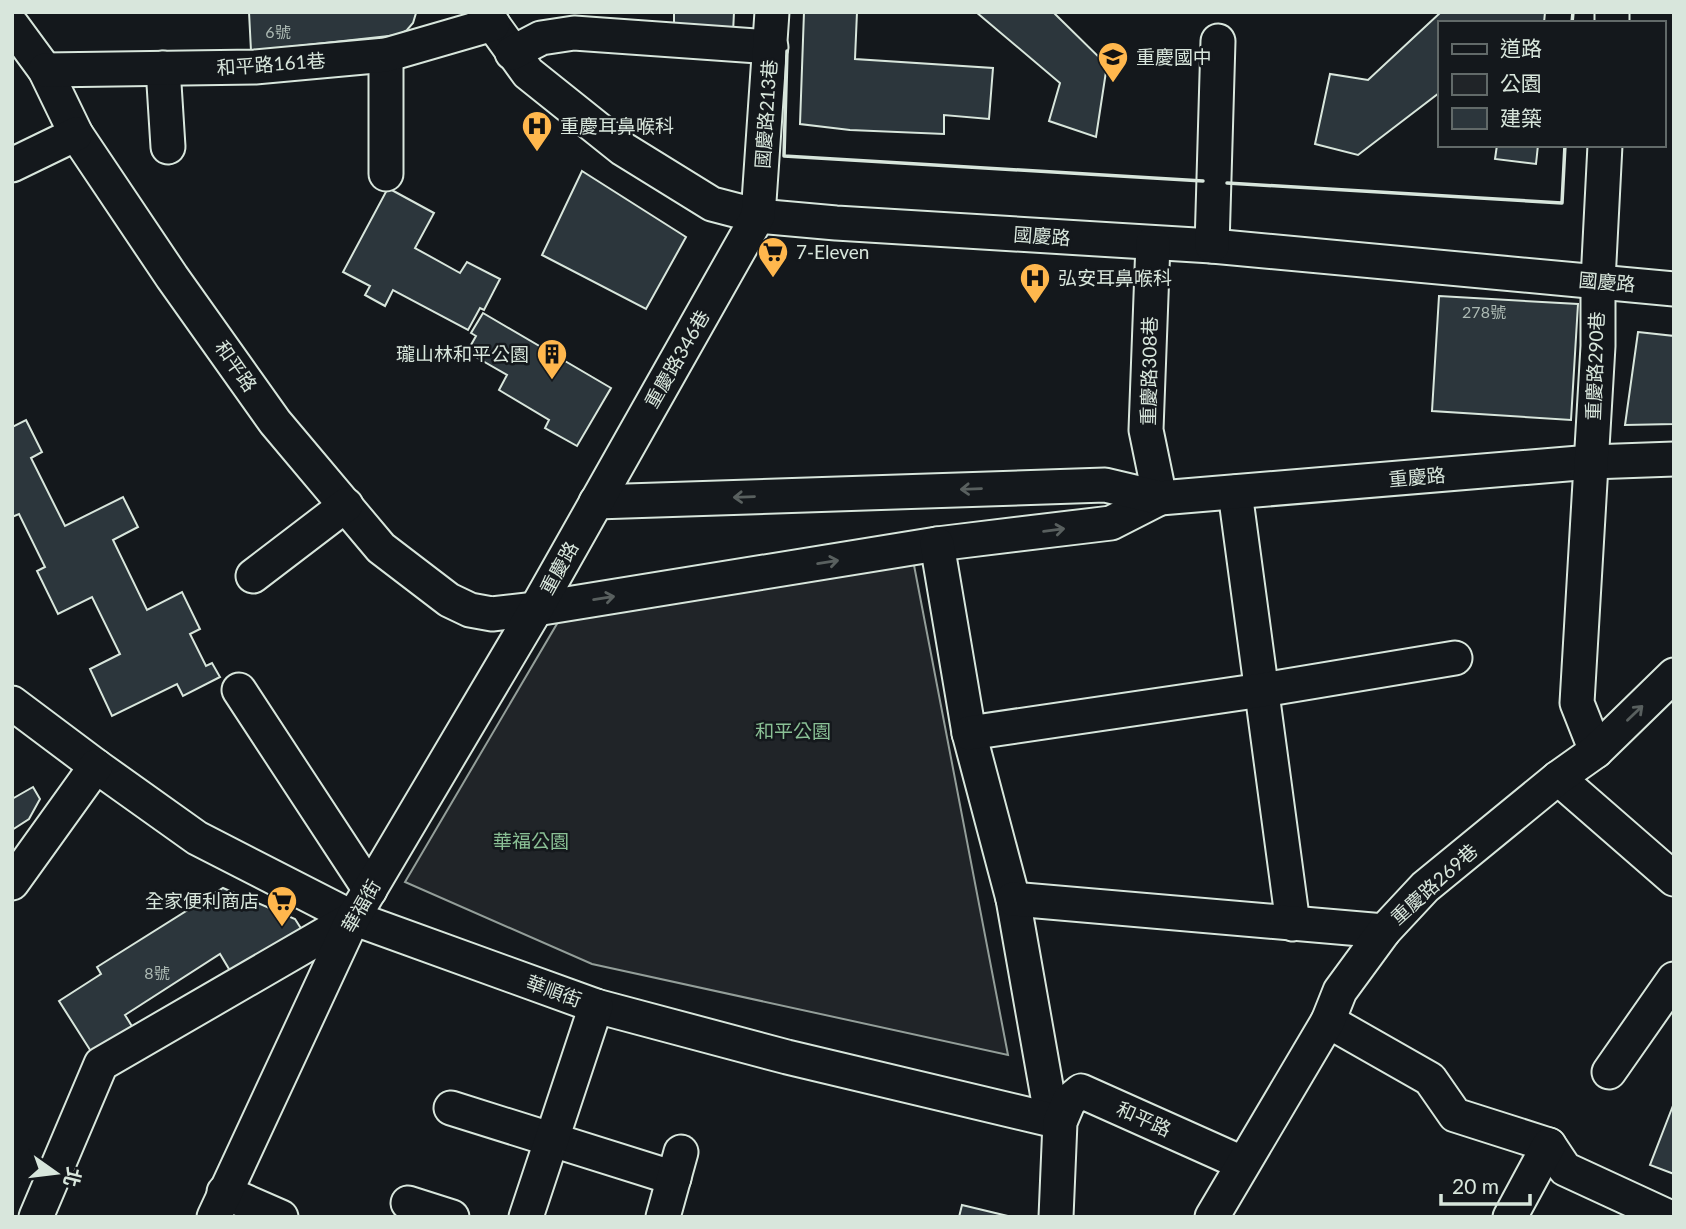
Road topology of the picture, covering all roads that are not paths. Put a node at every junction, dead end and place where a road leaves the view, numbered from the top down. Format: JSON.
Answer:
{"nodes":[{"id":1,"x":772,"y":12,"type":"edge"},
{"id":2,"x":489,"y":18,"type":"edge"},
{"id":3,"x":12,"y":25,"type":"edge"},
{"id":4,"x":1218,"y":41,"type":"dead end"},
{"id":5,"x":771,"y":47,"type":"junction"},
{"id":6,"x":512,"y":53,"type":"junction"},
{"id":7,"x":386,"y":55,"type":"junction"},
{"id":8,"x":163,"y":68,"type":"junction"},
{"id":9,"x":45,"y":69,"type":"junction"},
{"id":10,"x":76,"y":134,"type":"junction"},
{"id":11,"x":168,"y":147,"type":"dead end"},
{"id":12,"x":1605,"y":147,"type":"edge"},
{"id":13,"x":12,"y":165,"type":"edge"},
{"id":14,"x":386,"y":174,"type":"dead end"},
{"id":15,"x":758,"y":216,"type":"junction"},
{"id":16,"x":1153,"y":243,"type":"junction"},
{"id":17,"x":1212,"y":246,"type":"junction"},
{"id":18,"x":1598,"y":281,"type":"junction"},
{"id":19,"x":1674,"y":289,"type":"edge"},
{"id":20,"x":1674,"y":459,"type":"edge"},
{"id":21,"x":1591,"y":462,"type":"junction"},
{"id":22,"x":1235,"y":492,"type":"junction"},
{"id":23,"x":1160,"y":498,"type":"junction"},
{"id":24,"x":596,"y":502,"type":"junction"},
{"id":25,"x":346,"y":505,"type":"junction"},
{"id":26,"x":937,"y":544,"type":"junction"},
{"id":27,"x":253,"y":576,"type":"dead end"},
{"id":28,"x":537,"y":609,"type":"junction"},
{"id":29,"x":1455,"y":658,"type":"dead end"},
{"id":30,"x":1674,"y":675,"type":"edge"},
{"id":31,"x":239,"y":690,"type":"dead end"},
{"id":32,"x":1262,"y":690,"type":"junction"},
{"id":33,"x":12,"y":703,"type":"edge"},
{"id":34,"x":969,"y":733,"type":"junction"},
{"id":35,"x":1596,"y":751,"type":"junction"},
{"id":36,"x":96,"y":766,"type":"junction"},
{"id":37,"x":1558,"y":778,"type":"junction"},
{"id":38,"x":1674,"y":879,"type":"edge"},
{"id":39,"x":12,"y":883,"type":"edge"},
{"id":40,"x":1013,"y":898,"type":"junction"},
{"id":41,"x":361,"y":904,"type":"junction"},
{"id":42,"x":1293,"y":924,"type":"junction"},
{"id":43,"x":1384,"y":930,"type":"junction"},
{"id":44,"x":1674,"y":979,"type":"edge"},
{"id":45,"x":596,"y":1006,"type":"junction"},
{"id":46,"x":1328,"y":1021,"type":"junction"},
{"id":47,"x":1609,"y":1072,"type":"dead end"},
{"id":48,"x":451,"y":1108,"type":"dead end"},
{"id":49,"x":1056,"y":1121,"type":"junction"},
{"id":50,"x":552,"y":1139,"type":"junction"},
{"id":51,"x":1549,"y":1145,"type":"junction"},
{"id":52,"x":1242,"y":1163,"type":"junction"},
{"id":53,"x":408,"y":1203,"type":"dead end"},
{"id":54,"x":219,"y":1204,"type":"edge"},
{"id":55,"x":36,"y":1217,"type":"edge"},
{"id":56,"x":281,"y":1217,"type":"edge"},
{"id":57,"x":452,"y":1217,"type":"edge"},
{"id":58,"x":526,"y":1217,"type":"edge"},
{"id":59,"x":663,"y":1217,"type":"edge"},
{"id":60,"x":1056,"y":1217,"type":"edge"},
{"id":61,"x":1212,"y":1217,"type":"edge"},
{"id":62,"x":1510,"y":1217,"type":"edge"},
{"id":63,"x":1669,"y":1217,"type":"edge"}],
"edges":[{"from":1,"to":5,"type":"street","name":"國慶路213巷"},
{"from":2,"to":6,"type":"street","name":"國慶路"},
{"from":2,"to":7,"type":"street","name":"和平路161巷"},
{"from":3,"to":9,"type":"street","name":"和平路"},
{"from":4,"to":17,"type":"street"},
{"from":5,"to":6,"type":"street"},
{"from":5,"to":15,"type":"street","name":"國慶路213巷"},
{"from":6,"to":15,"type":"street","name":"國慶路"},
{"from":7,"to":8,"type":"street","name":"和平路161巷"},
{"from":7,"to":14,"type":"street"},
{"from":8,"to":9,"type":"street","name":"和平路161巷"},
{"from":8,"to":11,"type":"street"},
{"from":9,"to":10,"type":"street","name":"和平路"},
{"from":10,"to":13,"type":"street"},
{"from":10,"to":25,"type":"street","name":"和平路"},
{"from":12,"to":18,"type":"street","name":"重慶路290巷"},
{"from":15,"to":16,"type":"street","name":"國慶路"},
{"from":15,"to":24,"type":"street","name":"重慶路346巷"},
{"from":16,"to":17,"type":"street","name":"國慶路"},
{"from":16,"to":23,"type":"street","name":"重慶路308巷"},
{"from":17,"to":18,"type":"street","name":"國慶路"},
{"from":18,"to":19,"type":"street","name":"國慶路"},
{"from":18,"to":21,"type":"street","name":"重慶路290巷"},
{"from":20,"to":21,"type":"street","name":"重慶路"},
{"from":21,"to":22,"type":"street","name":"重慶路"},
{"from":21,"to":35,"type":"street","name":"重慶路290巷"},
{"from":22,"to":23,"type":"street","name":"重慶路"},
{"from":22,"to":32,"type":"street"},
{"from":23,"to":24,"type":"street","name":"重慶路","one_way":true},
{"from":26,"to":23,"type":"street","name":"重慶路","one_way":true},
{"from":24,"to":28,"type":"street","name":"重慶路"},
{"from":25,"to":27,"type":"street"},
{"from":25,"to":28,"type":"street","name":"和平路"},
{"from":28,"to":26,"type":"street","name":"重慶路","one_way":true},
{"from":26,"to":34,"type":"street"},
{"from":28,"to":41,"type":"street","name":"華福街"},
{"from":29,"to":32,"type":"street"},
{"from":35,"to":30,"type":"street","name":"重慶路269巷","one_way":true},
{"from":31,"to":41,"type":"street"},
{"from":32,"to":34,"type":"street"},
{"from":32,"to":42,"type":"street"},
{"from":33,"to":36,"type":"street","name":"華順街"},
{"from":34,"to":40,"type":"street"},
{"from":35,"to":37,"type":"street","name":"重慶路269巷"},
{"from":36,"to":39,"type":"street"},
{"from":36,"to":41,"type":"street","name":"華順街"},
{"from":37,"to":38,"type":"street"},
{"from":37,"to":43,"type":"street","name":"重慶路269巷"},
{"from":40,"to":42,"type":"street"},
{"from":40,"to":49,"type":"street"},
{"from":41,"to":45,"type":"street","name":"華順街"},
{"from":41,"to":54,"type":"street","name":"華福街"},
{"from":41,"to":55,"type":"street"},
{"from":42,"to":43,"type":"street"},
{"from":43,"to":46,"type":"street","name":"重慶路269巷"},
{"from":44,"to":47,"type":"street"},
{"from":45,"to":49,"type":"street","name":"華順街"},
{"from":45,"to":50,"type":"street"},
{"from":46,"to":51,"type":"street"},
{"from":46,"to":52,"type":"street","name":"重慶路269巷"},
{"from":48,"to":50,"type":"street"},
{"from":49,"to":52,"type":"street","name":"和平路"},
{"from":49,"to":60,"type":"street"},
{"from":50,"to":58,"type":"street"},
{"from":50,"to":59,"type":"street"},
{"from":51,"to":62,"type":"street"},
{"from":51,"to":63,"type":"street"},
{"from":52,"to":61,"type":"street","name":"重慶路269巷"},
{"from":53,"to":57,"type":"street"},
{"from":54,"to":56,"type":"street"}]}
